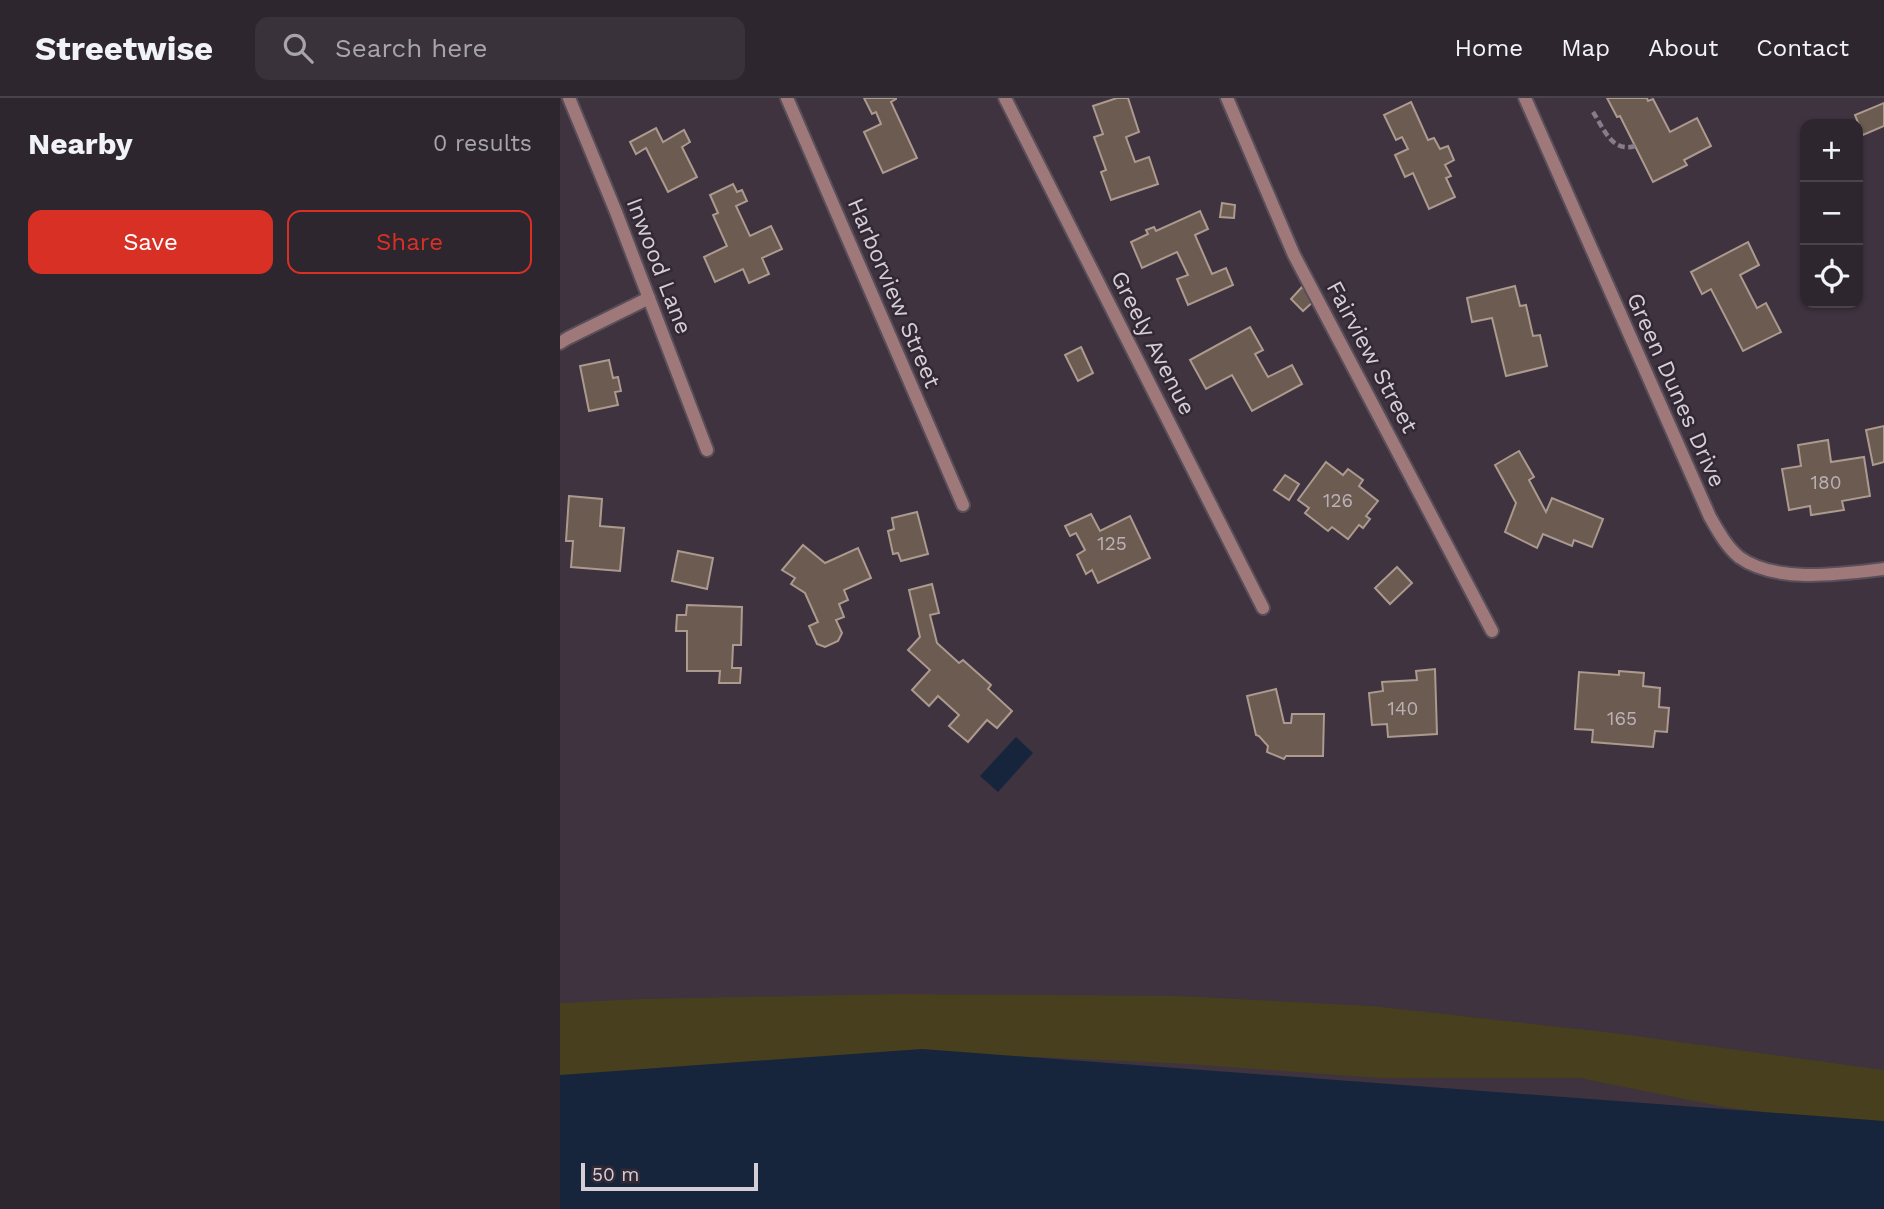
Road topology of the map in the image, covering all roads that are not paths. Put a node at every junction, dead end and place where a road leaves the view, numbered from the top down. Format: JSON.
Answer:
{"nodes":[{"id":1,"x":569,"y":98,"type":"edge"},
{"id":2,"x":787,"y":98,"type":"edge"},
{"id":3,"x":1005,"y":98,"type":"edge"},
{"id":4,"x":1227,"y":98,"type":"edge"},
{"id":5,"x":1525,"y":98,"type":"edge"},
{"id":6,"x":649,"y":298,"type":"junction"},
{"id":7,"x":560,"y":343,"type":"edge"},
{"id":8,"x":706,"y":450,"type":"dead end"},
{"id":9,"x":963,"y":505,"type":"dead end"},
{"id":10,"x":1884,"y":569,"type":"edge"},
{"id":11,"x":1263,"y":608,"type":"dead end"},
{"id":12,"x":1492,"y":631,"type":"dead end"}],
"edges":[{"from":1,"to":6,"type":"street","name":"Inwood Lane"},
{"from":2,"to":9,"type":"street","name":"Harborview Street"},
{"from":3,"to":11,"type":"street","name":"Greely Avenue"},
{"from":4,"to":12,"type":"street","name":"Fairview Street"},
{"from":5,"to":10,"type":"street","name":"Green Dunes Drive"},
{"from":6,"to":7,"type":"street"},
{"from":6,"to":8,"type":"street","name":"Inwood Lane"}]}
